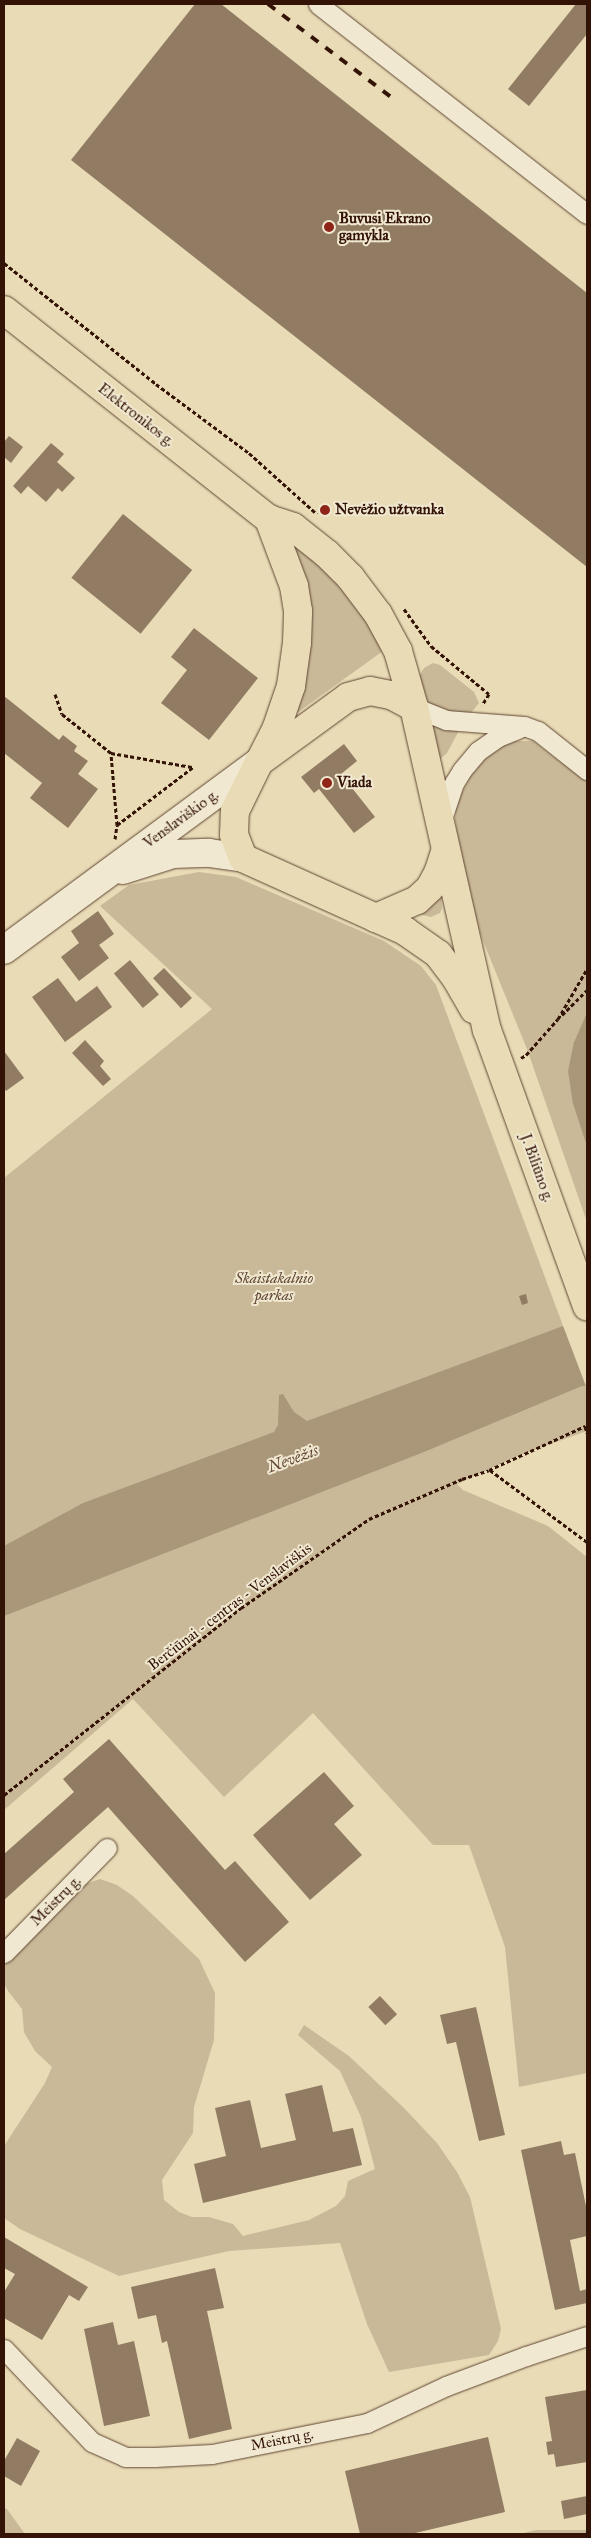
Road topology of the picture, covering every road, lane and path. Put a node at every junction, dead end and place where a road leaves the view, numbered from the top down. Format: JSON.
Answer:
{"nodes":[{"id":1,"x":318,"y":4,"type":"edge"},
{"id":2,"x":587,"y":214,"type":"edge"},
{"id":3,"x":4,"y":310,"type":"edge"},
{"id":4,"x":269,"y":519,"type":"junction"},
{"id":5,"x":55,"y":694,"type":"dead end"},
{"id":6,"x":414,"y":707,"type":"junction"},
{"id":7,"x":524,"y":726,"type":"junction"},
{"id":8,"x":112,"y":753,"type":"junction"},
{"id":9,"x":260,"y":762,"type":"junction"},
{"id":10,"x":587,"y":770,"type":"edge"},
{"id":11,"x":117,"y":825,"type":"junction"},
{"id":12,"x":439,"y":826,"type":"junction"},
{"id":13,"x":109,"y":846,"type":"dead end"},
{"id":14,"x":445,"y":852,"type":"junction"},
{"id":15,"x":243,"y":858,"type":"junction"},
{"id":16,"x":103,"y":877,"type":"junction"},
{"id":17,"x":376,"y":918,"type":"junction"},
{"id":18,"x":4,"y":950,"type":"edge"},
{"id":19,"x":587,"y":969,"type":"edge"},
{"id":20,"x":587,"y":990,"type":"edge"},
{"id":21,"x":558,"y":1018,"type":"junction"},
{"id":22,"x":486,"y":1030,"type":"junction"},
{"id":23,"x":501,"y":1069,"type":"junction"},
{"id":24,"x":587,"y":1306,"type":"edge"},
{"id":25,"x":587,"y":1432,"type":"edge"},
{"id":26,"x":489,"y":1470,"type":"junction"},
{"id":27,"x":587,"y":1542,"type":"edge"},
{"id":28,"x":4,"y":1795,"type":"edge"},
{"id":29,"x":107,"y":1848,"type":"dead end"},
{"id":30,"x":4,"y":1953,"type":"edge"},
{"id":31,"x":587,"y":2336,"type":"edge"},
{"id":32,"x":4,"y":2349,"type":"edge"}],
"edges":[{"from":1,"to":2,"type":"street"},
{"from":3,"to":4,"type":"main road","name":"Elektronikos g."},
{"from":4,"to":6,"type":"main road","name":"Elektronikos g."},
{"from":4,"to":9,"type":"main road"},
{"from":5,"to":8,"type":"path"},
{"from":6,"to":7,"type":"street"},
{"from":6,"to":9,"type":"main road"},
{"from":6,"to":12,"type":"main road","name":"Elektronikos g."},
{"from":7,"to":10,"type":"street"},
{"from":7,"to":12,"type":"street"},
{"from":8,"to":11,"type":"path"},
{"from":8,"to":11,"type":"path"},
{"from":9,"to":15,"type":"main road"},
{"from":9,"to":16,"type":"main road","name":"Venslaviškio g."},
{"from":11,"to":13,"type":"path"},
{"from":12,"to":14,"type":"main road","name":"J. Biliūno g."},
{"from":14,"to":17,"type":"main road"},
{"from":14,"to":22,"type":"main road","name":"J. Biliūno g."},
{"from":15,"to":16,"type":"main road","name":"Venslaviškio g."},
{"from":15,"to":17,"type":"main road","name":"J. Biliūno g."},
{"from":16,"to":18,"type":"main road","name":"Venslaviškio g."},
{"from":17,"to":22,"type":"main road","name":"J. Biliūno g."},
{"from":19,"to":21,"type":"path"},
{"from":20,"to":21,"type":"path"},
{"from":21,"to":23,"type":"path"},
{"from":22,"to":23,"type":"main road","name":"J. Biliūno g."},
{"from":23,"to":24,"type":"main road","name":"J. Biliūno g."},
{"from":25,"to":26,"type":"path","name":"Berčiūnai - centras - Venslaviškis"},
{"from":26,"to":27,"type":"path"},
{"from":26,"to":28,"type":"path","name":"Berčiūnai - centras - Venslaviškis"},
{"from":29,"to":30,"type":"street","name":"Meistrų g."},
{"from":31,"to":32,"type":"street","name":"Meistrų g."}]}
